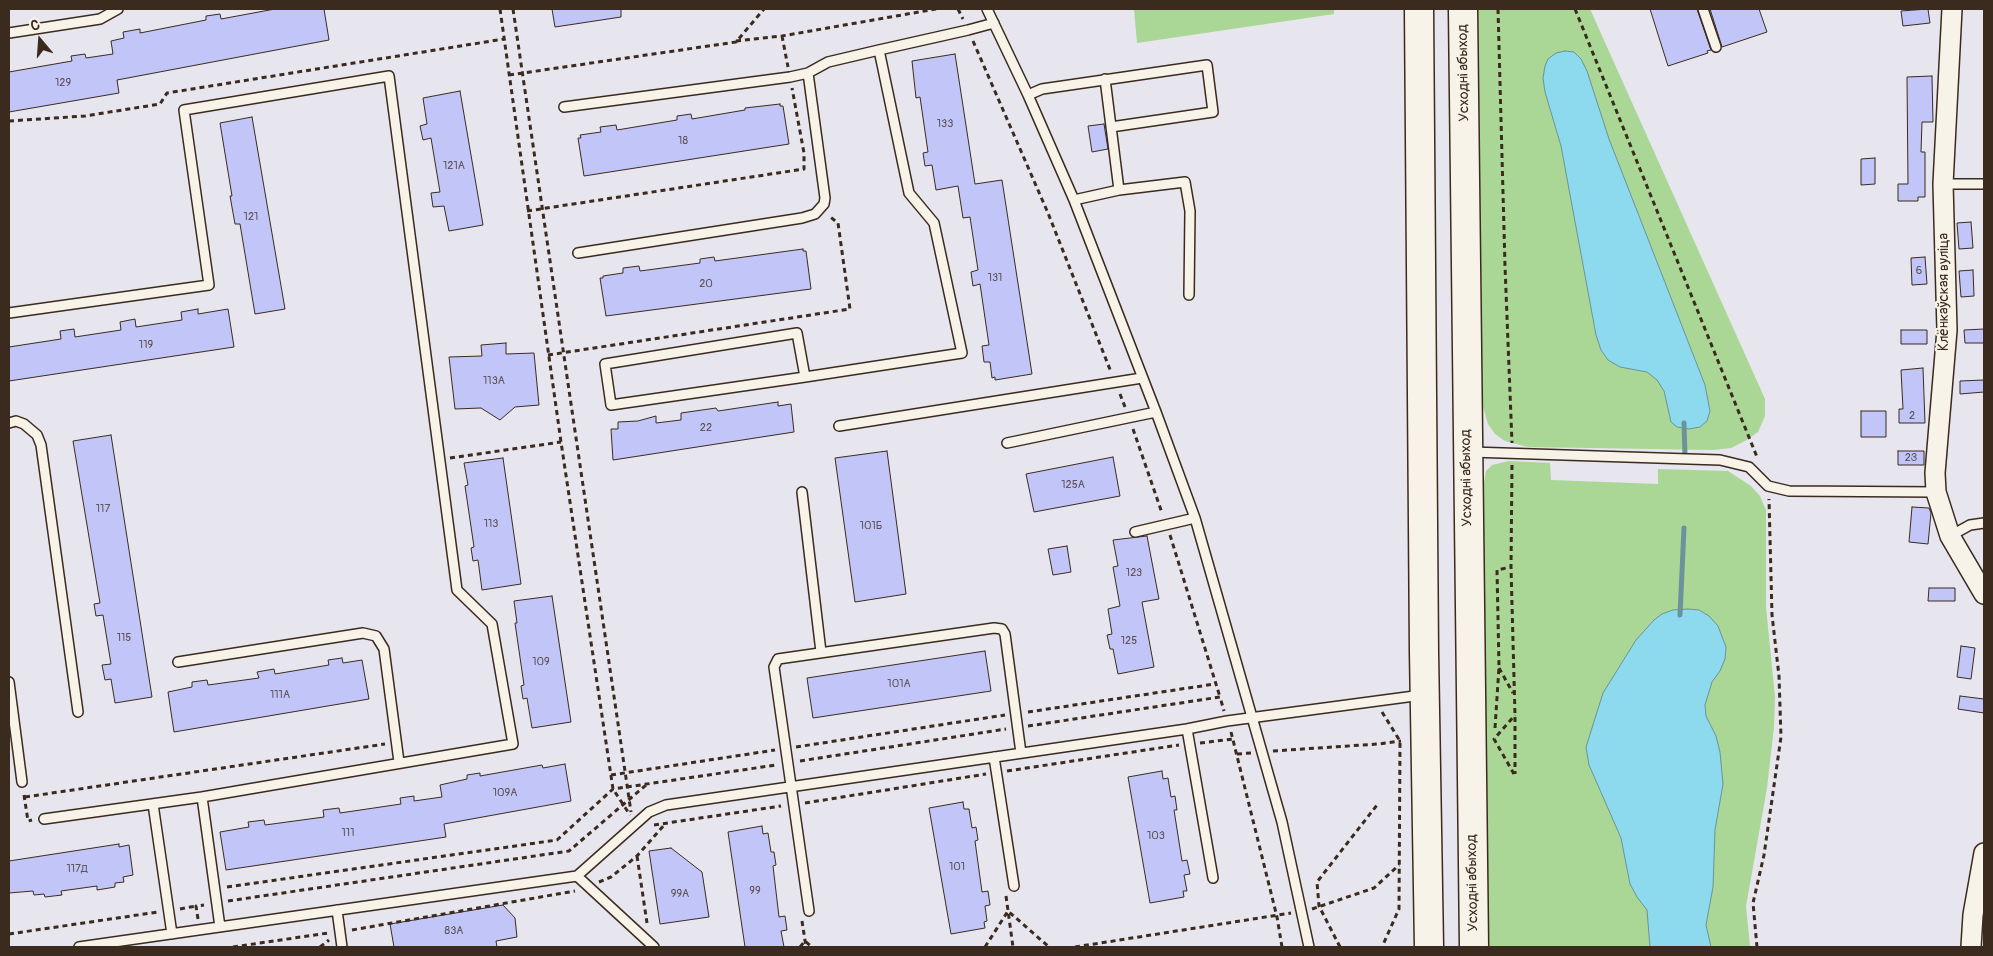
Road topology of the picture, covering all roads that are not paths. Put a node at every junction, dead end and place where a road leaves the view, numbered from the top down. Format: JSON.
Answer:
{"nodes":[{"id":1,"x":118,"y":9,"type":"edge"},
{"id":2,"x":987,"y":9,"type":"edge"},
{"id":3,"x":1419,"y":9,"type":"edge"},
{"id":4,"x":1463,"y":9,"type":"edge"},
{"id":5,"x":1703,"y":9,"type":"edge"},
{"id":6,"x":1952,"y":9,"type":"edge"},
{"id":7,"x":994,"y":23,"type":"junction"},
{"id":8,"x":9,"y":34,"type":"edge"},
{"id":9,"x":1716,"y":47,"type":"dead end"},
{"id":10,"x":879,"y":50,"type":"junction"},
{"id":11,"x":808,"y":72,"type":"junction"},
{"id":12,"x":1105,"y":79,"type":"junction"},
{"id":13,"x":1028,"y":95,"type":"junction"},
{"id":14,"x":564,"y":107,"type":"dead end"},
{"id":15,"x":1111,"y":127,"type":"junction"},
{"id":16,"x":1943,"y":184,"type":"junction"},
{"id":17,"x":1984,"y":184,"type":"edge"},
{"id":18,"x":1119,"y":190,"type":"junction"},
{"id":19,"x":1074,"y":200,"type":"junction"},
{"id":20,"x":578,"y":253,"type":"dead end"},
{"id":21,"x":1189,"y":296,"type":"dead end"},
{"id":22,"x":9,"y":313,"type":"edge"},
{"id":23,"x":805,"y":377,"type":"junction"},
{"id":24,"x":1142,"y":378,"type":"junction"},
{"id":25,"x":1156,"y":412,"type":"junction"},
{"id":26,"x":9,"y":423,"type":"edge"},
{"id":27,"x":839,"y":426,"type":"dead end"},
{"id":28,"x":1007,"y":442,"type":"dead end"},
{"id":29,"x":1467,"y":452,"type":"junction"},
{"id":30,"x":802,"y":492,"type":"dead end"},
{"id":31,"x":1936,"y":492,"type":"junction"},
{"id":32,"x":1195,"y":518,"type":"junction"},
{"id":33,"x":1984,"y":523,"type":"edge"},
{"id":34,"x":1135,"y":532,"type":"dead end"},
{"id":35,"x":1950,"y":536,"type":"junction"},
{"id":36,"x":1984,"y":594,"type":"edge"},
{"id":37,"x":821,"y":652,"type":"junction"},
{"id":38,"x":178,"y":662,"type":"dead end"},
{"id":39,"x":9,"y":682,"type":"edge"},
{"id":40,"x":1424,"y":695,"type":"junction"},
{"id":41,"x":78,"y":712,"type":"dead end"},
{"id":42,"x":1252,"y":717,"type":"junction"},
{"id":43,"x":1187,"y":729,"type":"junction"},
{"id":44,"x":1021,"y":753,"type":"junction"},
{"id":45,"x":994,"y":757,"type":"junction"},
{"id":46,"x":399,"y":762,"type":"junction"},
{"id":47,"x":22,"y":782,"type":"road end"},
{"id":48,"x":791,"y":787,"type":"junction"},
{"id":49,"x":202,"y":797,"type":"junction"},
{"id":50,"x":153,"y":804,"type":"junction"},
{"id":51,"x":44,"y":819,"type":"road end"},
{"id":52,"x":1984,"y":853,"type":"edge"},
{"id":53,"x":577,"y":876,"type":"junction"},
{"id":54,"x":1213,"y":878,"type":"dead end"},
{"id":55,"x":1014,"y":886,"type":"dead end"},
{"id":56,"x":337,"y":910,"type":"junction"},
{"id":57,"x":809,"y":911,"type":"dead end"},
{"id":58,"x":220,"y":926,"type":"junction"},
{"id":59,"x":172,"y":934,"type":"junction"},
{"id":60,"x":652,"y":945,"type":"edge"},
{"id":61,"x":79,"y":947,"type":"edge"},
{"id":62,"x":342,"y":947,"type":"edge"},
{"id":63,"x":1309,"y":947,"type":"edge"},
{"id":64,"x":1429,"y":947,"type":"edge"},
{"id":65,"x":1474,"y":947,"type":"edge"},
{"id":66,"x":1971,"y":947,"type":"edge"}],
"edges":[{"from":1,"to":8,"type":"lane"},
{"from":2,"to":7,"type":"lane"},
{"from":3,"to":40,"type":"main road"},
{"from":4,"to":29,"type":"main road","name":"Усходні абыход"},
{"from":5,"to":9,"type":"lane"},
{"from":6,"to":16,"type":"street","name":"Клёнкаўская вуліца"},
{"from":7,"to":10,"type":"lane"},
{"from":7,"to":13,"type":"lane"},
{"from":10,"to":11,"type":"lane"},
{"from":10,"to":23,"type":"lane"},
{"from":11,"to":14,"type":"lane"},
{"from":11,"to":20,"type":"lane"},
{"from":12,"to":13,"type":"lane"},
{"from":12,"to":15,"type":"lane"},
{"from":12,"to":15,"type":"lane"},
{"from":13,"to":19,"type":"lane"},
{"from":15,"to":18,"type":"lane"},
{"from":16,"to":17,"type":"lane"},
{"from":16,"to":31,"type":"street","name":"Клёнкаўская вуліца"},
{"from":18,"to":19,"type":"lane"},
{"from":18,"to":21,"type":"lane"},
{"from":19,"to":24,"type":"lane"},
{"from":22,"to":46,"type":"lane"},
{"from":23,"to":23,"type":"lane"},
{"from":24,"to":25,"type":"lane"},
{"from":24,"to":27,"type":"lane"},
{"from":25,"to":28,"type":"lane"},
{"from":25,"to":32,"type":"lane"},
{"from":26,"to":41,"type":"lane"},
{"from":29,"to":31,"type":"lane"},
{"from":29,"to":65,"type":"main road","name":"Усходні абыход"},
{"from":30,"to":37,"type":"lane"},
{"from":31,"to":35,"type":"street","name":"Клёнкаўская вуліца"},
{"from":32,"to":34,"type":"lane"},
{"from":32,"to":42,"type":"lane"},
{"from":33,"to":35,"type":"lane"},
{"from":35,"to":36,"type":"street","name":"Клёнкаўская вуліца"},
{"from":37,"to":44,"type":"lane"},
{"from":37,"to":48,"type":"lane"},
{"from":38,"to":46,"type":"lane"},
{"from":39,"to":47,"type":"lane"},
{"from":40,"to":42,"type":"lane"},
{"from":40,"to":64,"type":"main road"},
{"from":42,"to":43,"type":"lane"},
{"from":42,"to":63,"type":"lane"},
{"from":43,"to":44,"type":"lane"},
{"from":43,"to":54,"type":"lane"},
{"from":44,"to":45,"type":"lane"},
{"from":45,"to":48,"type":"lane"},
{"from":45,"to":55,"type":"lane"},
{"from":46,"to":49,"type":"lane"},
{"from":48,"to":53,"type":"lane"},
{"from":48,"to":57,"type":"lane"},
{"from":49,"to":50,"type":"lane"},
{"from":49,"to":58,"type":"lane"},
{"from":50,"to":51,"type":"lane"},
{"from":50,"to":59,"type":"lane"},
{"from":52,"to":66,"type":"street"},
{"from":53,"to":56,"type":"lane"},
{"from":53,"to":60,"type":"lane"},
{"from":56,"to":58,"type":"lane"},
{"from":56,"to":62,"type":"lane"},
{"from":58,"to":59,"type":"lane"},
{"from":59,"to":61,"type":"lane"}]}
